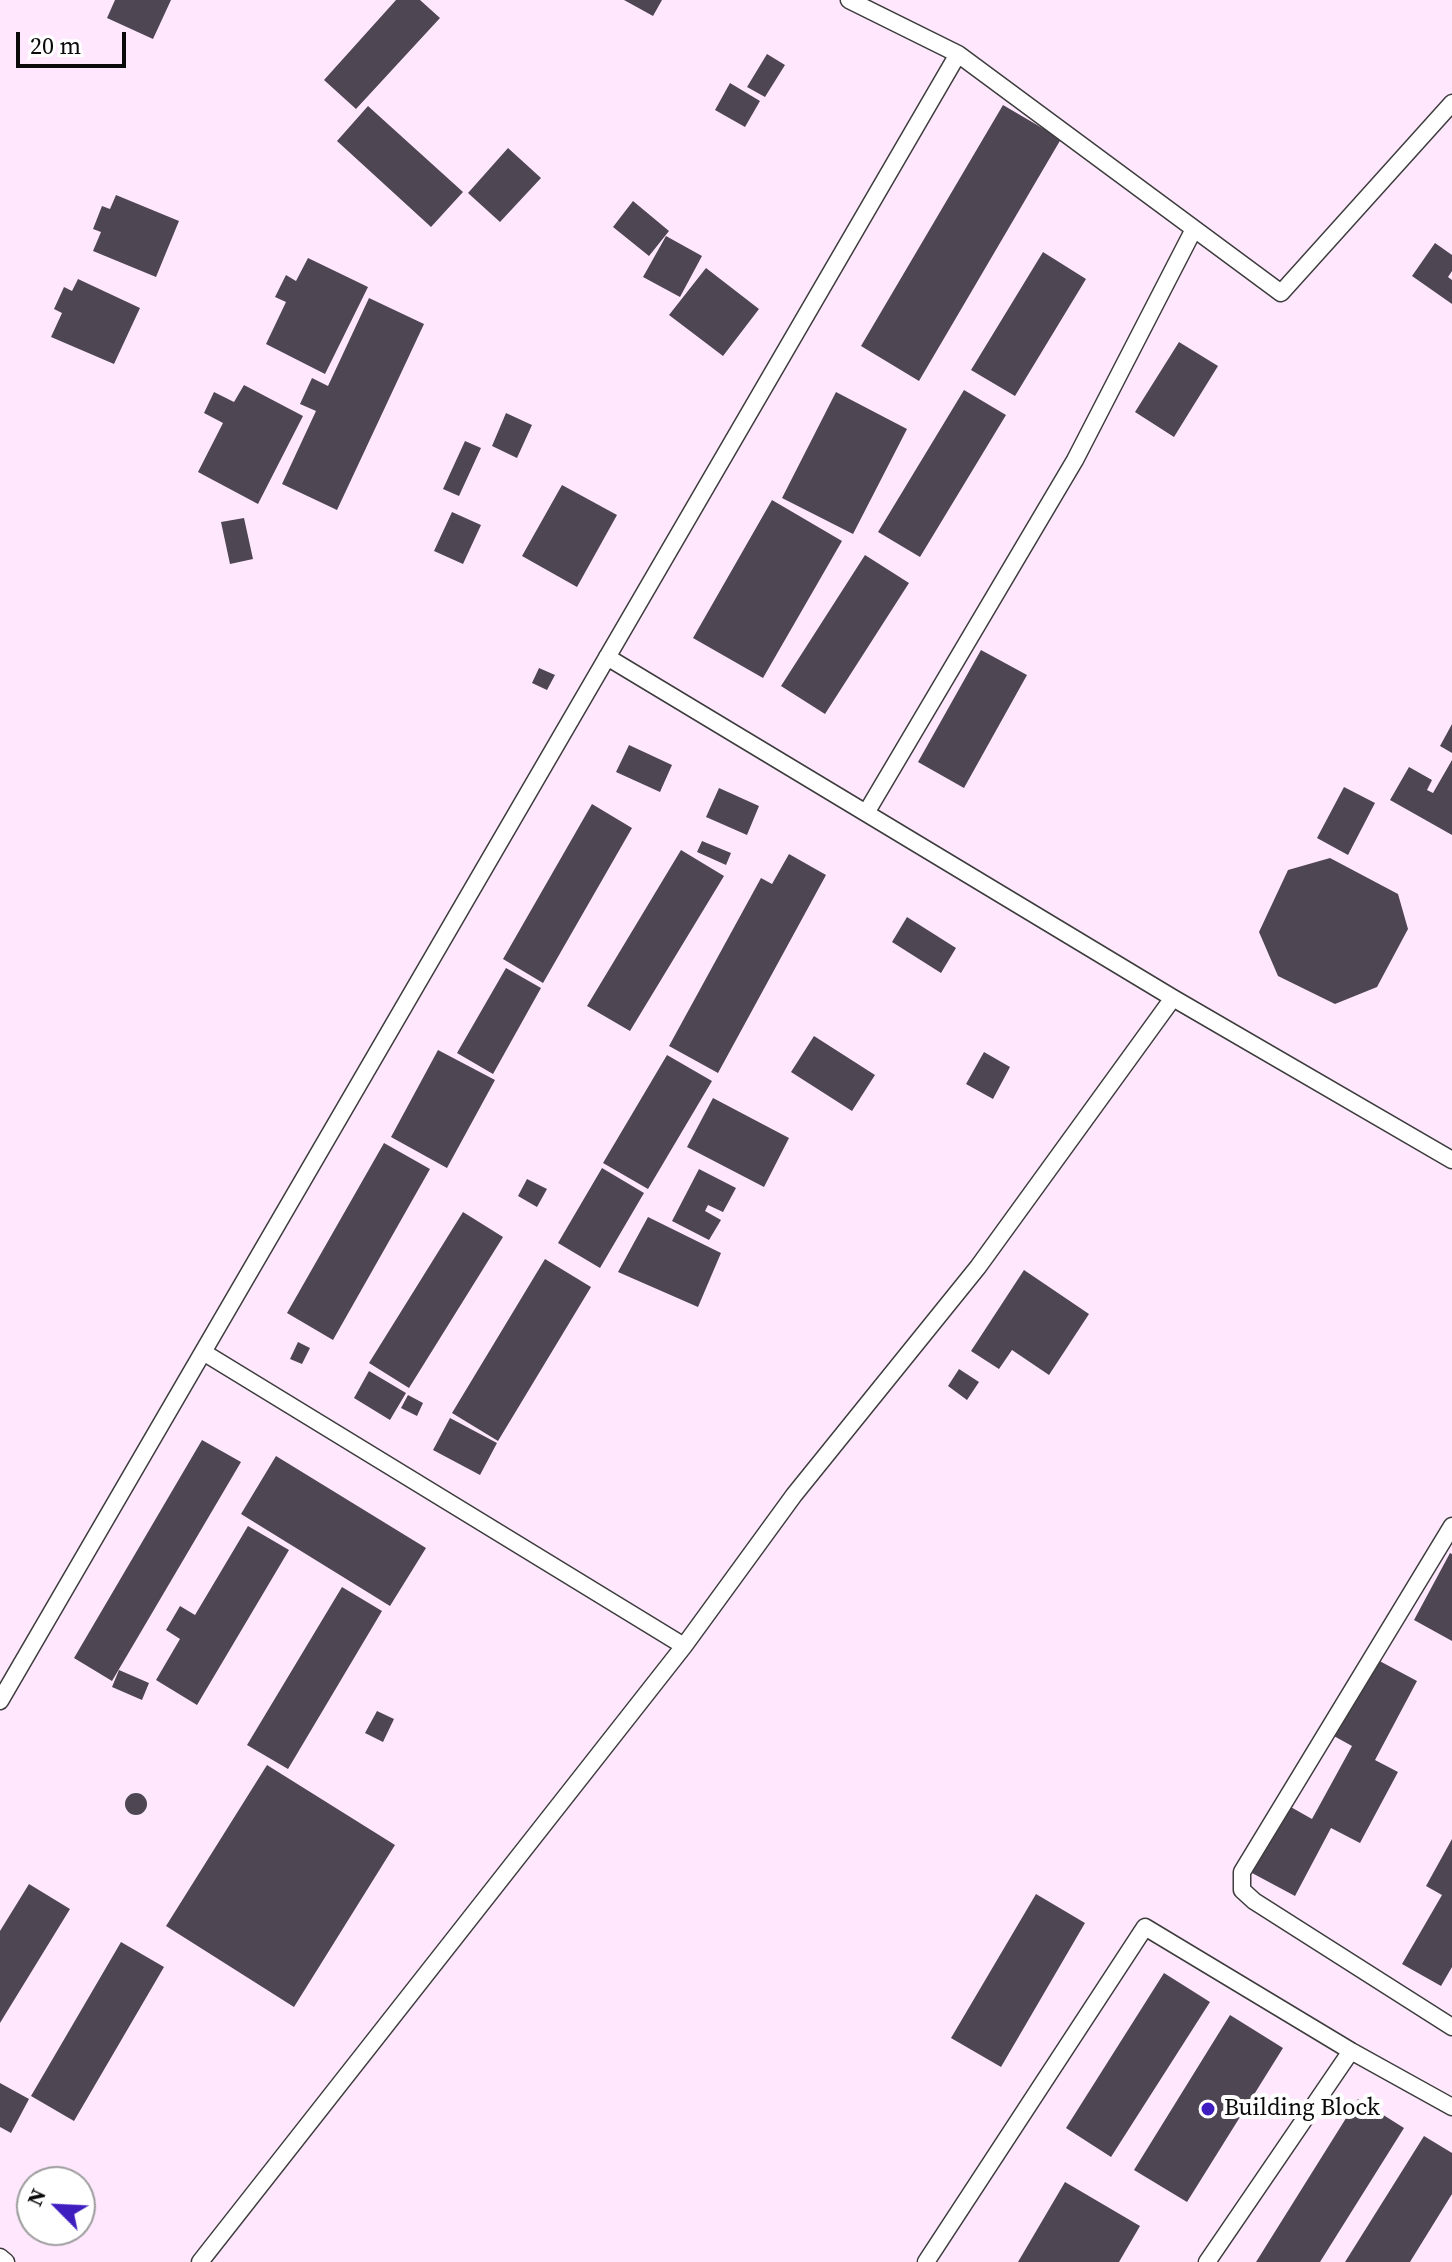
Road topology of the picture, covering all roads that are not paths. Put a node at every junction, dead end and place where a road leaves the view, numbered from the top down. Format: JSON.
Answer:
{"nodes":[{"id":1,"x":849,"y":0,"type":"edge"},
{"id":2,"x":958,"y":54,"type":"junction"},
{"id":3,"x":1452,"y":103,"type":"edge"},
{"id":4,"x":1194,"y":229,"type":"junction"},
{"id":5,"x":607,"y":657,"type":"junction"},
{"id":6,"x":866,"y":813,"type":"junction"},
{"id":7,"x":1173,"y":998,"type":"junction"},
{"id":8,"x":1452,"y":1160,"type":"edge"},
{"id":9,"x":203,"y":1352,"type":"junction"},
{"id":10,"x":1452,"y":1526,"type":"edge"},
{"id":11,"x":684,"y":1646,"type":"junction"},
{"id":12,"x":0,"y":1701,"type":"edge"},
{"id":13,"x":1452,"y":2027,"type":"edge"},
{"id":14,"x":1351,"y":2051,"type":"junction"},
{"id":15,"x":1452,"y":2107,"type":"edge"},
{"id":16,"x":0,"y":2257,"type":"edge"},
{"id":17,"x":6,"y":2262,"type":"edge"},
{"id":18,"x":200,"y":2262,"type":"edge"},
{"id":19,"x":926,"y":2262,"type":"edge"},
{"id":20,"x":1207,"y":2262,"type":"edge"}],
"edges":[{"from":1,"to":2,"type":"lane"},
{"from":2,"to":4,"type":"lane"},
{"from":2,"to":5,"type":"lane"},
{"from":3,"to":4,"type":"lane"},
{"from":4,"to":6,"type":"lane"},
{"from":5,"to":6,"type":"lane"},
{"from":5,"to":9,"type":"lane"},
{"from":6,"to":7,"type":"lane"},
{"from":7,"to":8,"type":"lane"},
{"from":7,"to":11,"type":"lane"},
{"from":9,"to":11,"type":"lane"},
{"from":9,"to":12,"type":"lane"},
{"from":10,"to":13,"type":"lane"},
{"from":11,"to":18,"type":"lane"},
{"from":14,"to":15,"type":"lane"},
{"from":14,"to":19,"type":"lane"},
{"from":14,"to":20,"type":"lane"},
{"from":16,"to":17,"type":"lane"}]}
